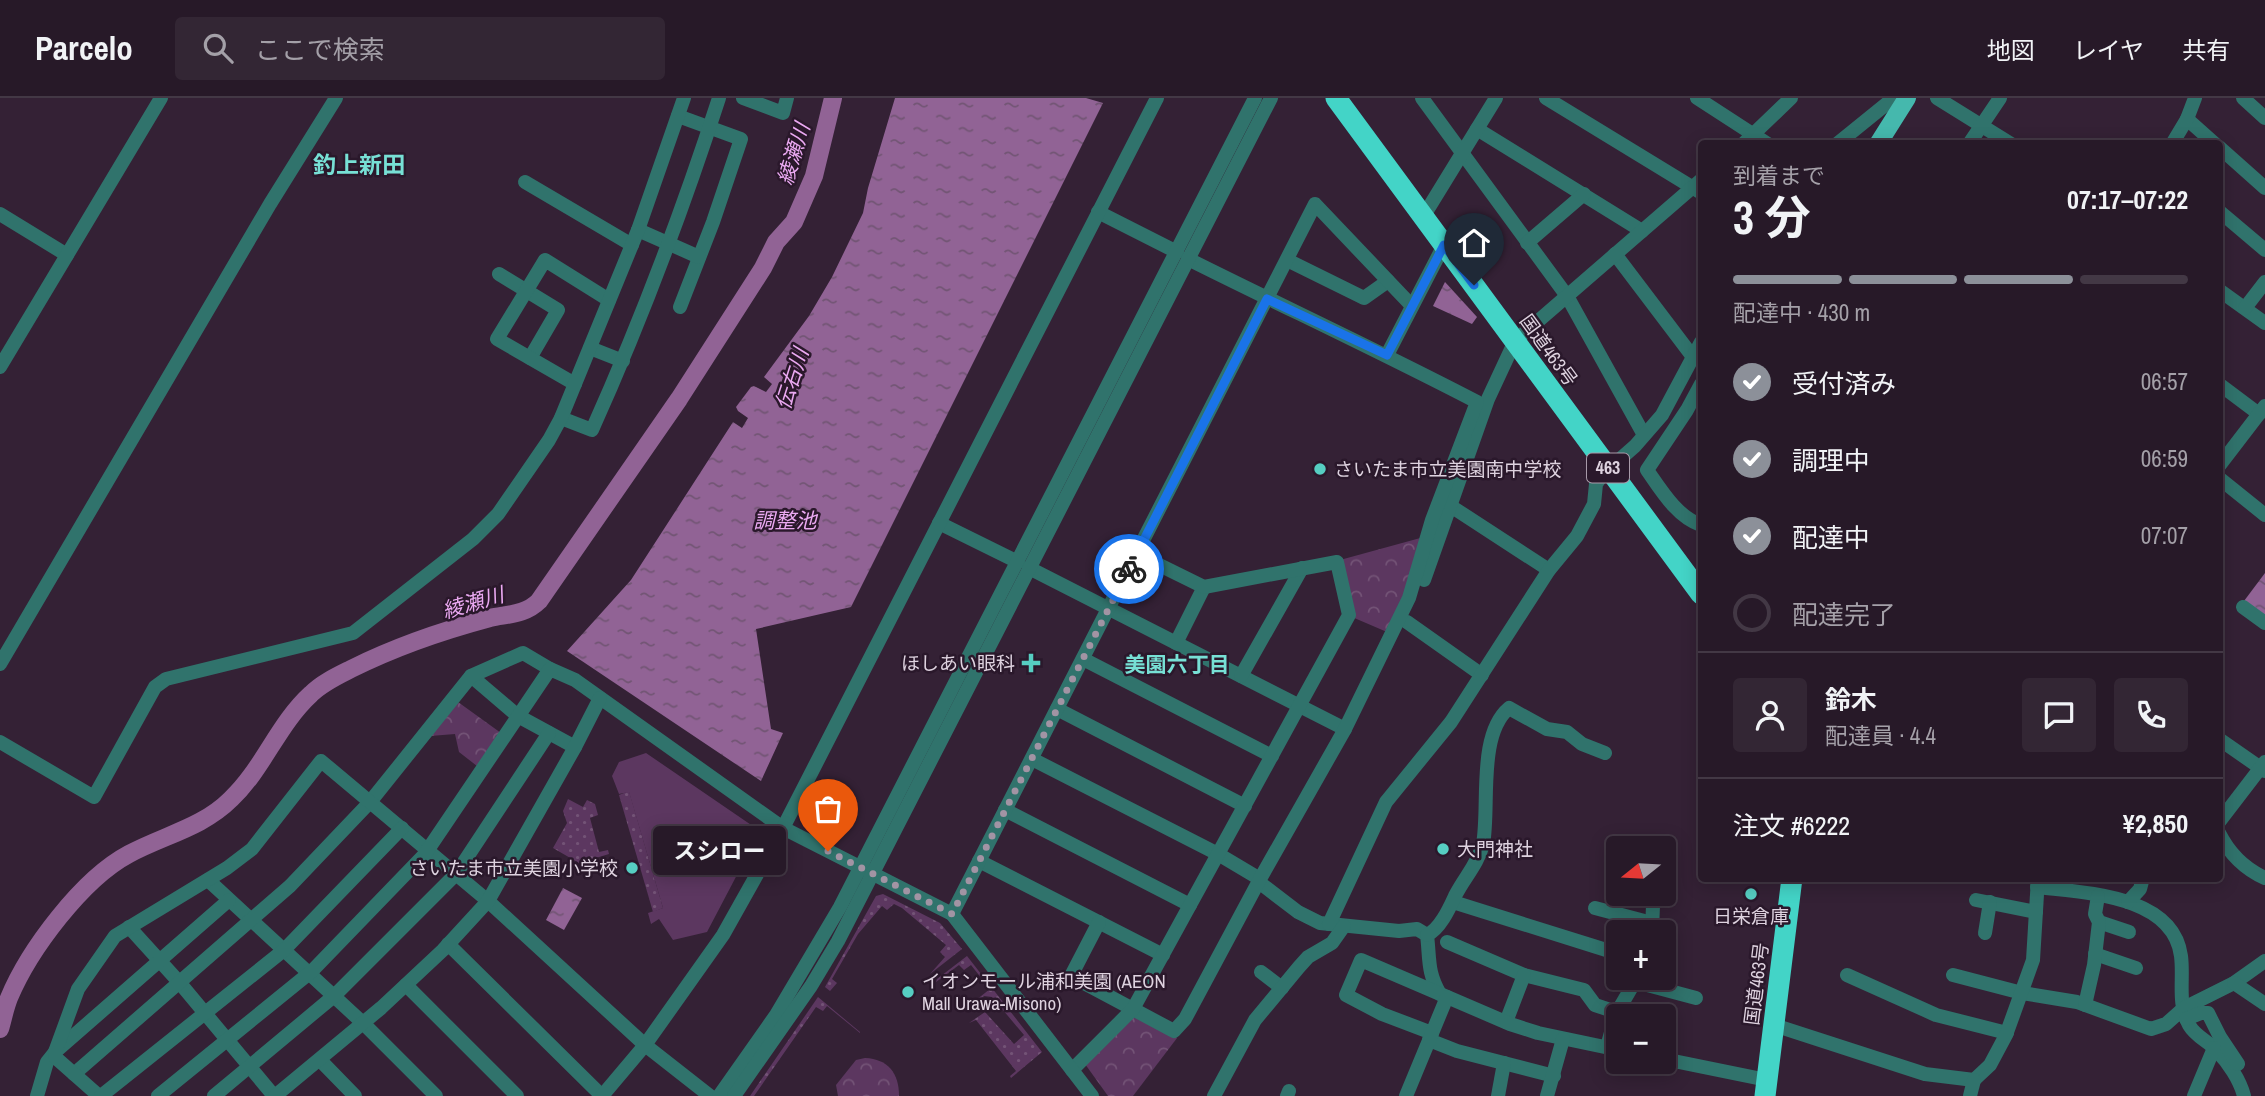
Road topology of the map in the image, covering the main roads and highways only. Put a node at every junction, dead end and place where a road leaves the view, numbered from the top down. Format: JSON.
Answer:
{"nodes":[{"id":1,"x":1336,"y":98,"type":"edge"},
{"id":2,"x":1907,"y":98,"type":"edge"},
{"id":3,"x":1881,"y":140,"type":"edge"},
{"id":4,"x":1698,"y":590,"type":"edge"},
{"id":5,"x":1792,"y":882,"type":"edge"},
{"id":6,"x":1766,"y":1088,"type":"edge"}],
"edges":[{"from":1,"to":4,"type":"highway","name":"国道463号","number":"463"},
{"from":2,"to":3,"type":"main road"},
{"from":5,"to":6,"type":"highway","name":"国道463号"}]}
